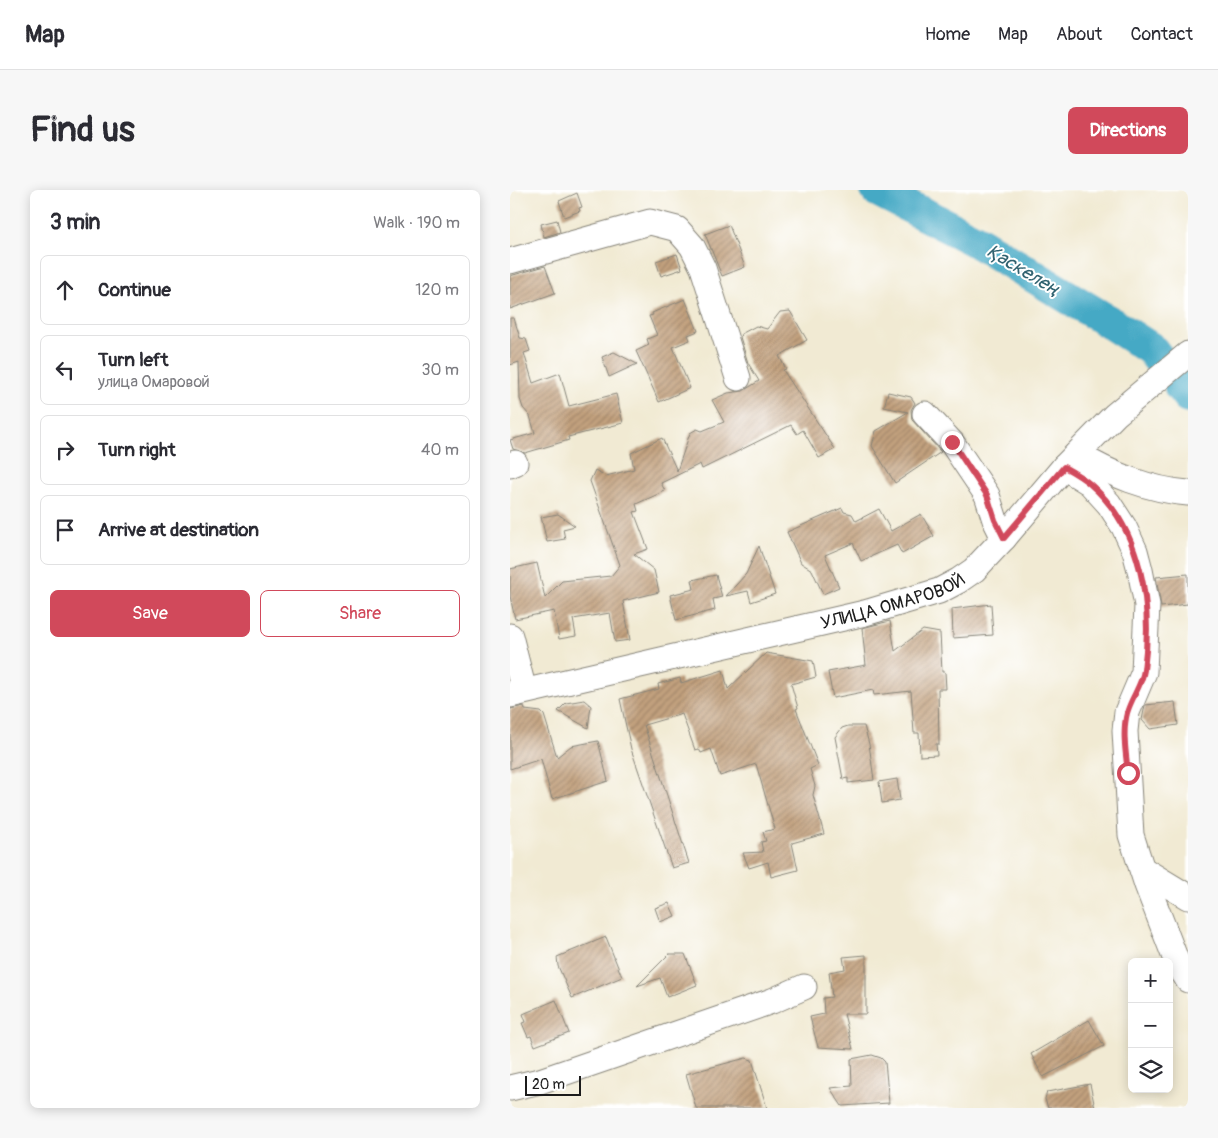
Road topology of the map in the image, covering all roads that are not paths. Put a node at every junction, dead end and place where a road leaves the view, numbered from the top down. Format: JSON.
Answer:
{"nodes":[{"id":1,"x":510,"y":260,"type":"edge"},
{"id":2,"x":1185,"y":355,"type":"edge"},
{"id":3,"x":738,"y":378,"type":"dead end"},
{"id":4,"x":925,"y":414,"type":"dead end"},
{"id":5,"x":1071,"y":460,"type":"junction"},
{"id":6,"x":1188,"y":493,"type":"edge"},
{"id":7,"x":1004,"y":538,"type":"junction"},
{"id":8,"x":510,"y":636,"type":"edge"},
{"id":9,"x":517,"y":693,"type":"edge"},
{"id":10,"x":1142,"y":870,"type":"junction"},
{"id":11,"x":1188,"y":897,"type":"edge"},
{"id":12,"x":1188,"y":980,"type":"edge"},
{"id":13,"x":804,"y":987,"type":"dead end"},
{"id":14,"x":510,"y":1088,"type":"edge"}],
"edges":[{"from":1,"to":3,"type":"street"},
{"from":2,"to":5,"type":"street","name":"УЛИЦА ОМАРОВОЙ"},
{"from":4,"to":7,"type":"street"},
{"from":5,"to":6,"type":"street"},
{"from":5,"to":7,"type":"street","name":"УЛИЦА ОМАРОВОЙ"},
{"from":5,"to":10,"type":"street"},
{"from":7,"to":9,"type":"street","name":"УЛИЦА ОМАРОВОЙ"},
{"from":8,"to":9,"type":"street"},
{"from":10,"to":11,"type":"street"},
{"from":10,"to":12,"type":"street"},
{"from":13,"to":14,"type":"street"}]}
